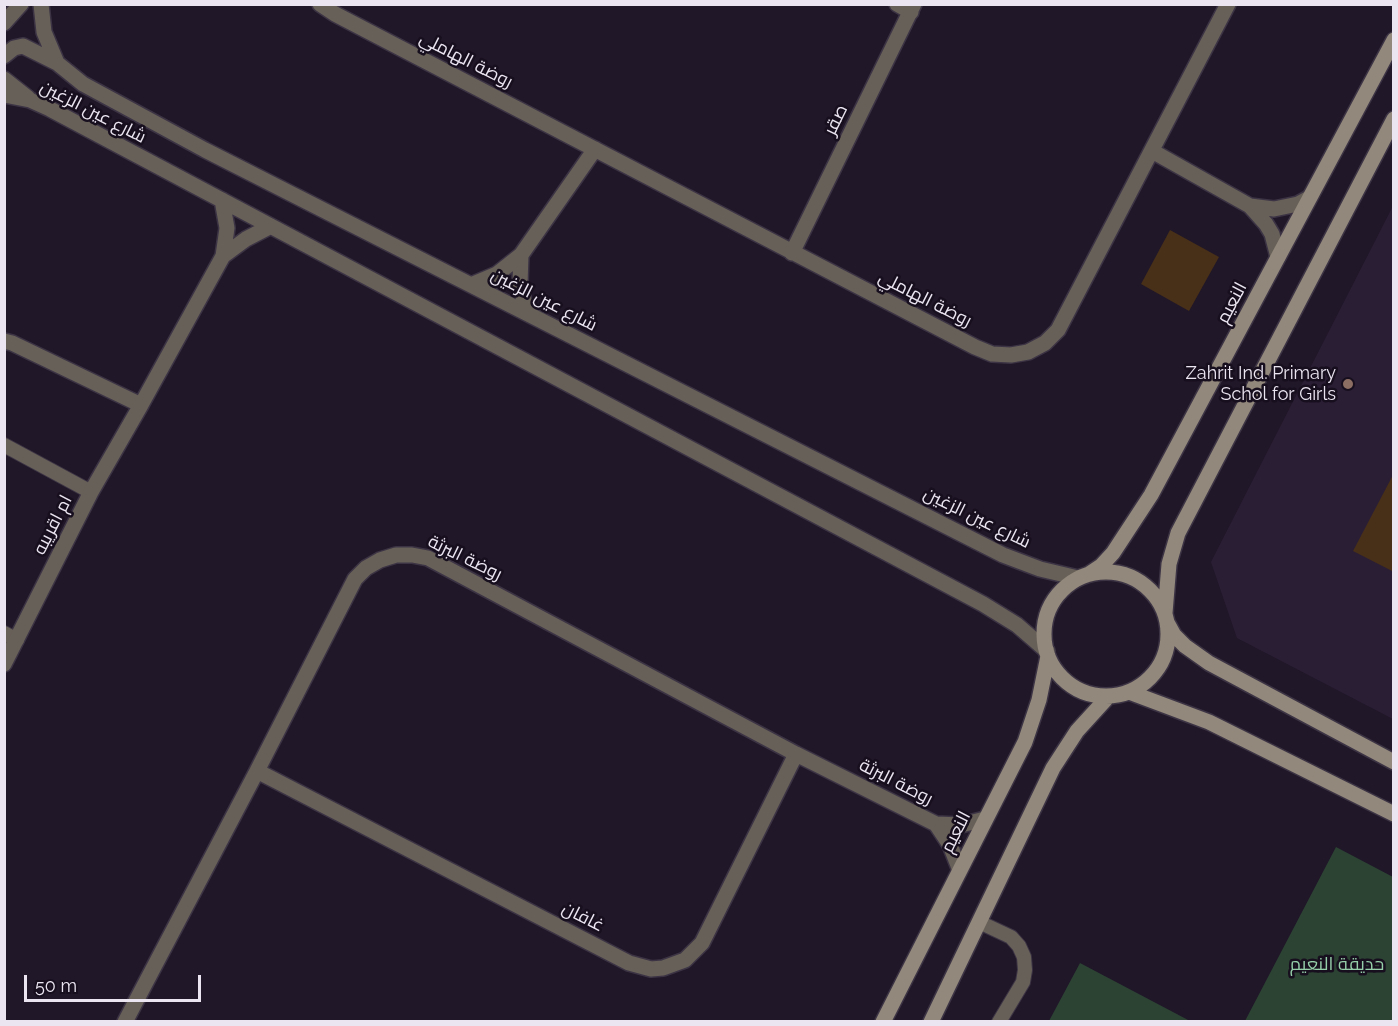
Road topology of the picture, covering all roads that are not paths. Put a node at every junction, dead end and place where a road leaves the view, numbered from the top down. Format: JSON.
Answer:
{"nodes":[{"id":1,"x":21,"y":4,"type":"edge"},
{"id":2,"x":41,"y":4,"type":"edge"},
{"id":3,"x":320,"y":4,"type":"edge"},
{"id":4,"x":1228,"y":4,"type":"edge"},
{"id":5,"x":907,"y":7,"type":"edge"},
{"id":6,"x":4,"y":23,"type":"edge"},
{"id":7,"x":1394,"y":40,"type":"edge"},
{"id":8,"x":4,"y":56,"type":"edge"},
{"id":9,"x":57,"y":63,"type":"junction"},
{"id":10,"x":4,"y":79,"type":"edge"},
{"id":11,"x":4,"y":95,"type":"edge"},
{"id":12,"x":30,"y":100,"type":"junction"},
{"id":13,"x":1394,"y":119,"type":"edge"},
{"id":14,"x":596,"y":149,"type":"junction"},
{"id":15,"x":1152,"y":151,"type":"junction"},
{"id":16,"x":1309,"y":198,"type":"junction"},
{"id":17,"x":222,"y":200,"type":"junction"},
{"id":18,"x":1250,"y":206,"type":"junction"},
{"id":19,"x":271,"y":226,"type":"junction"},
{"id":20,"x":792,"y":253,"type":"junction"},
{"id":21,"x":521,"y":255,"type":"junction"},
{"id":22,"x":223,"y":256,"type":"junction"},
{"id":23,"x":1278,"y":257,"type":"junction"},
{"id":24,"x":471,"y":285,"type":"junction"},
{"id":25,"x":532,"y":316,"type":"junction"},
{"id":26,"x":4,"y":341,"type":"edge"},
{"id":27,"x":141,"y":405,"type":"junction"},
{"id":28,"x":4,"y":445,"type":"edge"},
{"id":29,"x":91,"y":492,"type":"junction"},
{"id":30,"x":1083,"y":576,"type":"junction"},
{"id":31,"x":1166,"y":618,"type":"junction"},
{"id":32,"x":11,"y":636,"type":"edge"},
{"id":33,"x":1048,"y":654,"type":"junction"},
{"id":34,"x":4,"y":664,"type":"edge"},
{"id":35,"x":1129,"y":692,"type":"junction"},
{"id":36,"x":1107,"y":698,"type":"junction"},
{"id":37,"x":796,"y":754,"type":"junction"},
{"id":38,"x":1394,"y":762,"type":"edge"},
{"id":39,"x":257,"y":771,"type":"junction"},
{"id":40,"x":1394,"y":814,"type":"edge"},
{"id":41,"x":985,"y":819,"type":"junction"},
{"id":42,"x":936,"y":824,"type":"junction"},
{"id":43,"x":959,"y":868,"type":"junction"},
{"id":44,"x":979,"y":922,"type":"junction"},
{"id":45,"x":129,"y":1020,"type":"edge"},
{"id":46,"x":883,"y":1022,"type":"edge"},
{"id":47,"x":931,"y":1022,"type":"edge"},
{"id":48,"x":999,"y":1022,"type":"edge"}],
"edges":[{"from":1,"to":6,"type":"street"},
{"from":2,"to":9,"type":"street","name":"شارع عين الزغين"},
{"from":3,"to":14,"type":"street","name":"روضة الهاملي"},
{"from":4,"to":15,"type":"street","name":"روضة الهاملي"},
{"from":5,"to":20,"type":"street","name":"صقر"},
{"from":7,"to":16,"type":"street","name":"النعيم"},
{"from":8,"to":9,"type":"street"},
{"from":9,"to":24,"type":"street","name":"شارع عين الزغين"},
{"from":10,"to":12,"type":"street"},
{"from":11,"to":12,"type":"street","name":"شارع عين الزغين"},
{"from":12,"to":17,"type":"street","name":"شارع عين الزغين"},
{"from":13,"to":31,"type":"street"},
{"from":14,"to":20,"type":"street","name":"روضة الهاملي"},
{"from":14,"to":21,"type":"street"},
{"from":15,"to":18,"type":"street"},
{"from":15,"to":20,"type":"street","name":"روضة الهاملي"},
{"from":16,"to":18,"type":"street"},
{"from":16,"to":23,"type":"street","name":"النعيم"},
{"from":17,"to":19,"type":"street","name":"شارع عين الزغين"},
{"from":17,"to":22,"type":"street","name":"ام اقريبه"},
{"from":18,"to":23,"type":"street"},
{"from":19,"to":22,"type":"street","name":"ام اقريبه"},
{"from":19,"to":33,"type":"street","name":"شارع عين الزغين"},
{"from":21,"to":24,"type":"street"},
{"from":21,"to":25,"type":"street"},
{"from":22,"to":27,"type":"street","name":"ام اقريبه"},
{"from":23,"to":30,"type":"street","name":"النعيم"},
{"from":24,"to":25,"type":"street","name":"شارع عين الزغين"},
{"from":25,"to":30,"type":"street","name":"شارع عين الزغين"},
{"from":26,"to":27,"type":"street"},
{"from":27,"to":29,"type":"street","name":"ام اقريبه"},
{"from":28,"to":29,"type":"lane"},
{"from":29,"to":32,"type":"street","name":"ام اقريبه"},
{"from":30,"to":31,"type":"street"},
{"from":30,"to":33,"type":"street"},
{"from":31,"to":35,"type":"street"},
{"from":31,"to":38,"type":"street"},
{"from":32,"to":34,"type":"street","name":"ام اقريبه"},
{"from":33,"to":36,"type":"street"},
{"from":33,"to":41,"type":"street","name":"النعيم"},
{"from":35,"to":36,"type":"street"},
{"from":35,"to":40,"type":"street"},
{"from":36,"to":44,"type":"street"},
{"from":37,"to":39,"type":"street","name":"غافان"},
{"from":37,"to":39,"type":"street","name":"روضة البرثة"},
{"from":37,"to":42,"type":"street","name":"روضة البرثة"},
{"from":39,"to":45,"type":"street","name":"روضة البرثة"},
{"from":41,"to":42,"type":"street","name":"روضة البرثة"},
{"from":41,"to":43,"type":"street","name":"النعيم"},
{"from":42,"to":43,"type":"street","name":"روضة البرثة"},
{"from":43,"to":46,"type":"street","name":"النعيم"},
{"from":44,"to":47,"type":"street"},
{"from":44,"to":48,"type":"lane"}]}
